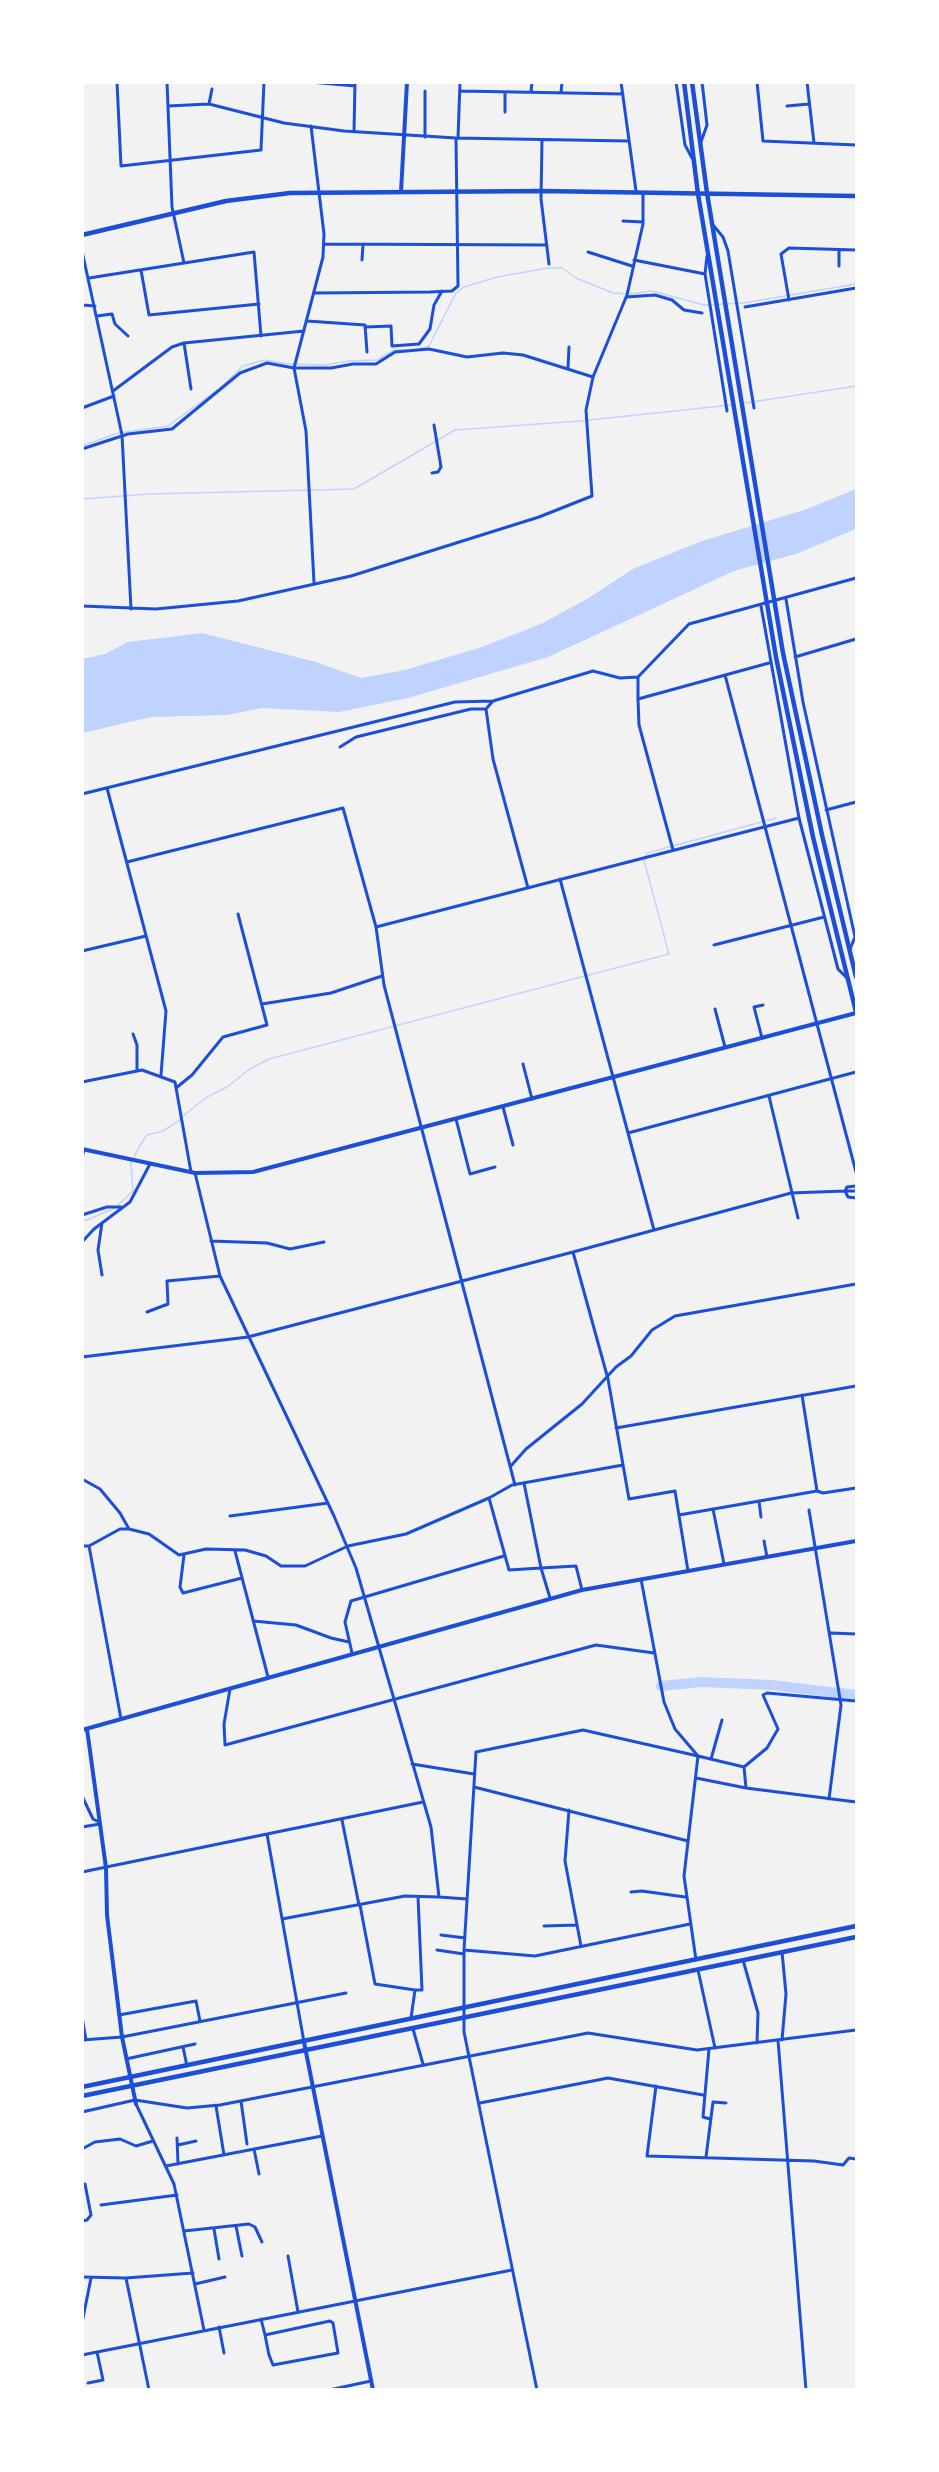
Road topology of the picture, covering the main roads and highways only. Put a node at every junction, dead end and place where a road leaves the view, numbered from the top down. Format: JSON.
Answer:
{"nodes":[{"id":1,"x":684,"y":82,"type":"edge"},
{"id":2,"x":692,"y":82,"type":"edge"},
{"id":3,"x":698,"y":194,"type":"junction"},
{"id":4,"x":707,"y":194,"type":"junction"},
{"id":5,"x":856,"y":196,"type":"edge"},
{"id":6,"x":82,"y":235,"type":"edge"},
{"id":7,"x":856,"y":976,"type":"edge"},
{"id":8,"x":856,"y":1013,"type":"edge"},
{"id":9,"x":856,"y":1926,"type":"edge"},
{"id":10,"x":856,"y":1936,"type":"edge"},
{"id":11,"x":82,"y":2087,"type":"edge"},
{"id":12,"x":82,"y":2096,"type":"edge"}],
"edges":[{"from":1,"to":3,"type":"main road"},
{"from":2,"to":4,"type":"main road"},
{"from":3,"to":4,"type":"main road"},
{"from":3,"to":6,"type":"main road"},
{"from":3,"to":8,"type":"main road"},
{"from":4,"to":5,"type":"main road"},
{"from":4,"to":7,"type":"main road"},
{"from":9,"to":11,"type":"main road"},
{"from":10,"to":12,"type":"main road"}]}
